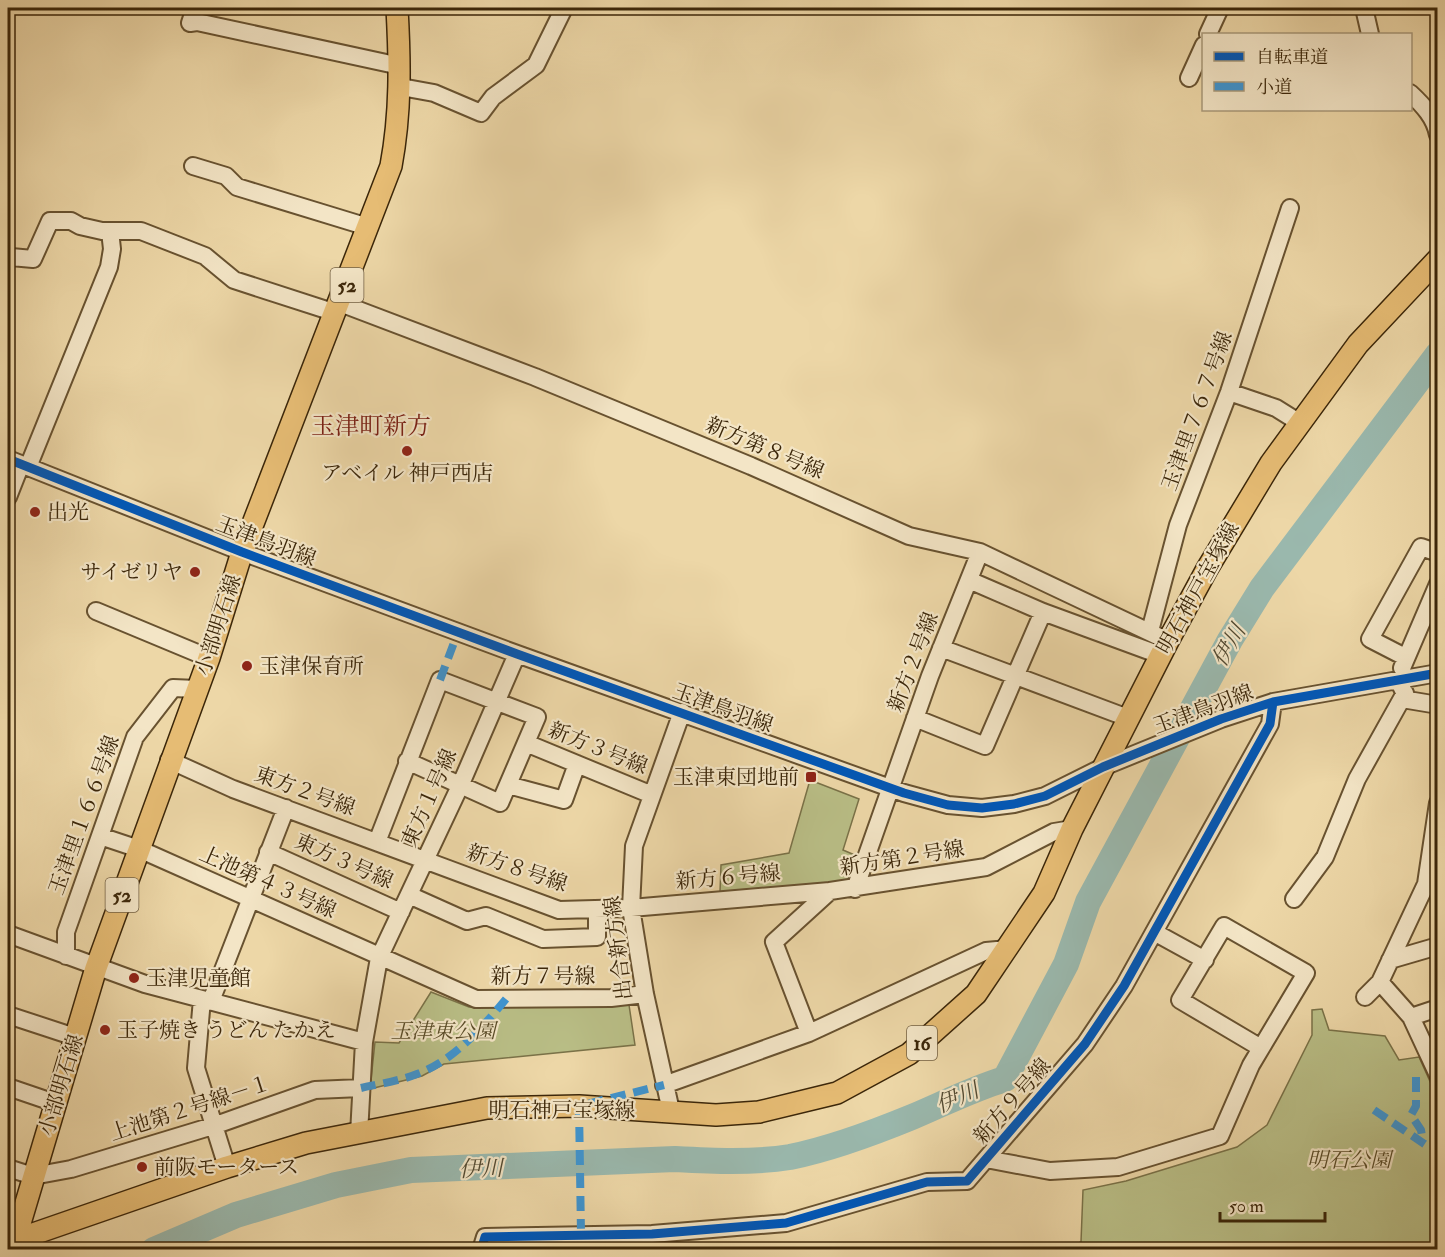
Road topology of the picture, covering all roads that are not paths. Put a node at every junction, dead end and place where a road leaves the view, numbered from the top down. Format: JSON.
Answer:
{"nodes":[{"id":1,"x":195,"y":8,"type":"edge"},
{"id":2,"x":397,"y":8,"type":"edge"},
{"id":3,"x":564,"y":8,"type":"edge"},
{"id":4,"x":1220,"y":8,"type":"edge"},
{"id":5,"x":1364,"y":8,"type":"edge"},
{"id":6,"x":1208,"y":33,"type":"edge"},
{"id":7,"x":1370,"y":33,"type":"edge"},
{"id":8,"x":1202,"y":48,"type":"edge"},
{"id":9,"x":400,"y":66,"type":"junction"},
{"id":10,"x":1190,"y":78,"type":"dead end"},
{"id":11,"x":401,"y":87,"type":"junction"},
{"id":12,"x":1412,"y":95,"type":"edge"},
{"id":13,"x":1437,"y":135,"type":"edge"},
{"id":14,"x":193,"y":165,"type":"dead end"},
{"id":15,"x":1290,"y":208,"type":"dead end"},
{"id":16,"x":368,"y":227,"type":"junction"},
{"id":17,"x":110,"y":231,"type":"junction"},
{"id":18,"x":1437,"y":259,"type":"edge"},
{"id":19,"x":8,"y":260,"type":"edge"},
{"id":20,"x":338,"y":308,"type":"junction"},
{"id":21,"x":1229,"y":392,"type":"junction"},
{"id":22,"x":1300,"y":423,"type":"junction"},
{"id":23,"x":19,"y":463,"type":"edge"},
{"id":24,"x":8,"y":497,"type":"edge"},
{"id":25,"x":242,"y":552,"type":"junction"},
{"id":26,"x":980,"y":552,"type":"junction"},
{"id":27,"x":1437,"y":553,"type":"edge"},
{"id":28,"x":969,"y":580,"type":"junction"},
{"id":29,"x":1437,"y":584,"type":"edge"},
{"id":30,"x":96,"y":611,"type":"dead end"},
{"id":31,"x":1043,"y":612,"type":"junction"},
{"id":32,"x":1159,"y":642,"type":"junction"},
{"id":33,"x":941,"y":648,"type":"junction"},
{"id":34,"x":517,"y":654,"type":"junction"},
{"id":35,"x":1405,"y":657,"type":"junction"},
{"id":36,"x":209,"y":658,"type":"junction"},
{"id":37,"x":1437,"y":674,"type":"edge"},
{"id":38,"x":1015,"y":677,"type":"junction"},
{"id":39,"x":1401,"y":687,"type":"junction"},
{"id":40,"x":197,"y":689,"type":"junction"},
{"id":41,"x":497,"y":700,"type":"junction"},
{"id":42,"x":1273,"y":702,"type":"junction"},
{"id":43,"x":1437,"y":705,"type":"edge"},
{"id":44,"x":682,"y":712,"type":"junction"},
{"id":45,"x":915,"y":718,"type":"junction"},
{"id":46,"x":1128,"y":718,"type":"junction"},
{"id":47,"x":526,"y":743,"type":"junction"},
{"id":48,"x":169,"y":760,"type":"junction"},
{"id":49,"x":407,"y":761,"type":"junction"},
{"id":50,"x":577,"y":764,"type":"junction"},
{"id":51,"x":1103,"y":767,"type":"junction"},
{"id":52,"x":508,"y":784,"type":"junction"},
{"id":53,"x":460,"y":786,"type":"junction"},
{"id":54,"x":891,"y":788,"type":"junction"},
{"id":55,"x":652,"y":795,"type":"junction"},
{"id":56,"x":286,"y":808,"type":"junction"},
{"id":57,"x":1437,"y":813,"type":"edge"},
{"id":58,"x":1072,"y":829,"type":"junction"},
{"id":59,"x":100,"y":836,"type":"junction"},
{"id":60,"x":377,"y":842,"type":"junction"},
{"id":61,"x":139,"y":849,"type":"junction"},
{"id":62,"x":268,"y":852,"type":"junction"},
{"id":63,"x":426,"y":860,"type":"junction"},
{"id":64,"x":1432,"y":883,"type":"edge"},
{"id":65,"x":855,"y":889,"type":"junction"},
{"id":66,"x":830,"y":891,"type":"junction"},
{"id":67,"x":409,"y":896,"type":"junction"},
{"id":68,"x":253,"y":899,"type":"junction"},
{"id":69,"x":1293,"y":899,"type":"dead end"},
{"id":70,"x":631,"y":908,"type":"junction"},
{"id":71,"x":597,"y":909,"type":"junction"},
{"id":72,"x":401,"y":912,"type":"junction"},
{"id":73,"x":1154,"y":932,"type":"junction"},
{"id":74,"x":8,"y":934,"type":"edge"},
{"id":75,"x":1437,"y":946,"type":"edge"},
{"id":76,"x":1008,"y":949,"type":"junction"},
{"id":77,"x":66,"y":956,"type":"junction"},
{"id":78,"x":379,"y":958,"type":"junction"},
{"id":79,"x":1204,"y":960,"type":"junction"},
{"id":80,"x":1390,"y":960,"type":"junction"},
{"id":81,"x":96,"y":968,"type":"junction"},
{"id":82,"x":1380,"y":982,"type":"junction"},
{"id":83,"x":645,"y":994,"type":"junction"},
{"id":84,"x":1365,"y":997,"type":"dead end"},
{"id":85,"x":207,"y":1000,"type":"junction"},
{"id":86,"x":1437,"y":1008,"type":"edge"},
{"id":87,"x":8,"y":1015,"type":"edge"},
{"id":88,"x":1411,"y":1017,"type":"junction"},
{"id":89,"x":809,"y":1033,"type":"junction"},
{"id":90,"x":75,"y":1037,"type":"junction"},
{"id":91,"x":364,"y":1042,"type":"junction"},
{"id":92,"x":1261,"y":1048,"type":"junction"},
{"id":93,"x":1437,"y":1075,"type":"edge"},
{"id":94,"x":664,"y":1085,"type":"junction"},
{"id":95,"x":8,"y":1087,"type":"edge"},
{"id":96,"x":362,"y":1088,"type":"junction"},
{"id":97,"x":55,"y":1103,"type":"junction"},
{"id":98,"x":671,"y":1112,"type":"junction"},
{"id":99,"x":216,"y":1125,"type":"junction"},
{"id":100,"x":359,"y":1134,"type":"junction"},
{"id":101,"x":986,"y":1159,"type":"junction"},
{"id":102,"x":227,"y":1167,"type":"junction"},
{"id":103,"x":8,"y":1168,"type":"edge"},
{"id":104,"x":33,"y":1176,"type":"junction"},
{"id":105,"x":11,"y":1245,"type":"edge"},
{"id":106,"x":481,"y":1250,"type":"edge"}],
"edges":[{"from":1,"to":9,"type":"street"},
{"from":2,"to":9,"type":"main road","name":"小部明石線","number":"52"},
{"from":3,"to":11,"type":"street"},
{"from":4,"to":6,"type":"street"},
{"from":5,"to":7,"type":"street"},
{"from":8,"to":10,"type":"street"},
{"from":9,"to":11,"type":"main road","name":"小部明石線","number":"52"},
{"from":11,"to":16,"type":"main road","name":"小部明石線","number":"52"},
{"from":12,"to":13,"type":"street"},
{"from":14,"to":16,"type":"street"},
{"from":15,"to":21,"type":"street","name":"玉津里７６７号線"},
{"from":16,"to":20,"type":"main road","name":"小部明石線","number":"52"},
{"from":17,"to":19,"type":"street","name":"新方第８号線"},
{"from":17,"to":20,"type":"street","name":"新方第８号線"},
{"from":17,"to":23,"type":"street"},
{"from":18,"to":22,"type":"main road","name":"明石神戸宝塚線","number":"16"},
{"from":20,"to":25,"type":"main road","name":"小部明石線","number":"52"},
{"from":20,"to":26,"type":"street","name":"新方第８号線"},
{"from":21,"to":22,"type":"street"},
{"from":21,"to":32,"type":"street","name":"玉津里７６７号線"},
{"from":22,"to":32,"type":"main road","name":"明石神戸宝塚線","number":"16"},
{"from":23,"to":24,"type":"street"},
{"from":23,"to":25,"type":"street","name":"玉津鳥羽線"},
{"from":25,"to":34,"type":"street","name":"玉津鳥羽線"},
{"from":25,"to":36,"type":"main road","name":"小部明石線","number":"52"},
{"from":26,"to":28,"type":"street","name":"新方２号線"},
{"from":26,"to":32,"type":"street","name":"新方第８号線"},
{"from":27,"to":35,"type":"street"},
{"from":28,"to":31,"type":"street"},
{"from":28,"to":33,"type":"street","name":"新方２号線"},
{"from":29,"to":35,"type":"street"},
{"from":30,"to":36,"type":"street"},
{"from":31,"to":32,"type":"street"},
{"from":31,"to":38,"type":"street"},
{"from":32,"to":46,"type":"main road","name":"明石神戸宝塚線","number":"16"},
{"from":33,"to":38,"type":"street"},
{"from":33,"to":45,"type":"street","name":"新方２号線"},
{"from":34,"to":41,"type":"street","name":"東方１号線"},
{"from":34,"to":44,"type":"street","name":"玉津鳥羽線"},
{"from":35,"to":39,"type":"street"},
{"from":36,"to":40,"type":"main road","name":"小部明石線","number":"52"},
{"from":37,"to":39,"type":"street","name":"玉津鳥羽線"},
{"from":38,"to":45,"type":"street"},
{"from":38,"to":46,"type":"street"},
{"from":39,"to":42,"type":"street","name":"玉津鳥羽線"},
{"from":39,"to":43,"type":"street"},
{"from":39,"to":69,"type":"street"},
{"from":40,"to":48,"type":"main road","name":"小部明石線","number":"52"},
{"from":40,"to":59,"type":"street","name":"玉津里１６６号線"},
{"from":41,"to":47,"type":"street"},
{"from":41,"to":49,"type":"street"},
{"from":41,"to":53,"type":"street","name":"東方１号線"},
{"from":42,"to":51,"type":"street","name":"玉津鳥羽線"},
{"from":42,"to":73,"type":"street","name":"新方９号線"},
{"from":44,"to":54,"type":"street","name":"玉津鳥羽線"},
{"from":44,"to":55,"type":"street","name":"出合新方線"},
{"from":45,"to":54,"type":"street","name":"新方２号線"},
{"from":46,"to":51,"type":"main road","name":"明石神戸宝塚線","number":"16"},
{"from":47,"to":50,"type":"street","name":"新方３号線"},
{"from":47,"to":52,"type":"street"},
{"from":48,"to":56,"type":"street","name":"東方２号線"},
{"from":48,"to":61,"type":"main road","name":"小部明石線","number":"52"},
{"from":49,"to":53,"type":"street"},
{"from":49,"to":60,"type":"street"},
{"from":50,"to":52,"type":"street"},
{"from":50,"to":55,"type":"street","name":"新方３号線"},
{"from":51,"to":54,"type":"street","name":"玉津鳥羽線"},
{"from":51,"to":58,"type":"main road","name":"明石神戸宝塚線","number":"16"},
{"from":52,"to":53,"type":"street"},
{"from":53,"to":63,"type":"street","name":"東方１号線"},
{"from":54,"to":65,"type":"street","name":"新方２号線"},
{"from":55,"to":70,"type":"street","name":"出合新方線"},
{"from":56,"to":60,"type":"street","name":"東方２号線"},
{"from":56,"to":62,"type":"street"},
{"from":57,"to":64,"type":"street"},
{"from":58,"to":65,"type":"street","name":"新方第２号線"},
{"from":58,"to":76,"type":"main road","name":"明石神戸宝塚線","number":"16"},
{"from":59,"to":61,"type":"street","name":"上池第４３号線"},
{"from":59,"to":77,"type":"street","name":"玉津里１６６号線"},
{"from":60,"to":63,"type":"street","name":"東方２号線"},
{"from":61,"to":68,"type":"street","name":"上池第４３号線"},
{"from":61,"to":81,"type":"main road","name":"小部明石線","number":"52"},
{"from":62,"to":68,"type":"street"},
{"from":62,"to":72,"type":"street","name":"東方３号線"},
{"from":63,"to":67,"type":"street","name":"東方１号線"},
{"from":63,"to":71,"type":"street","name":"新方８号線"},
{"from":64,"to":80,"type":"street"},
{"from":65,"to":66,"type":"street","name":"新方第２号線"},
{"from":66,"to":70,"type":"street","name":"新方６号線"},
{"from":66,"to":89,"type":"street","name":"新方第２号線"},
{"from":67,"to":71,"type":"street"},
{"from":67,"to":72,"type":"street","name":"東方１号線"},
{"from":68,"to":78,"type":"street","name":"上池第４３号線"},
{"from":68,"to":85,"type":"street"},
{"from":70,"to":71,"type":"street","name":"新方８号線"},
{"from":70,"to":83,"type":"street","name":"出合新方線"},
{"from":72,"to":78,"type":"street","name":"東方１号線"},
{"from":73,"to":79,"type":"street"},
{"from":73,"to":101,"type":"street","name":"新方９号線"},
{"from":74,"to":77,"type":"street"},
{"from":75,"to":80,"type":"street"},
{"from":76,"to":89,"type":"street","name":"明石神戸宝塚線"},
{"from":76,"to":98,"type":"main road","name":"明石神戸宝塚線","number":"16"},
{"from":77,"to":81,"type":"street"},
{"from":78,"to":83,"type":"street","name":"新方７号線"},
{"from":78,"to":91,"type":"street","name":"東方１号線"},
{"from":79,"to":92,"type":"street"},
{"from":79,"to":92,"type":"street"},
{"from":80,"to":82,"type":"street"},
{"from":81,"to":85,"type":"street"},
{"from":81,"to":90,"type":"main road","name":"小部明石線","number":"52"},
{"from":82,"to":84,"type":"street"},
{"from":82,"to":88,"type":"street"},
{"from":83,"to":94,"type":"street","name":"出合新方線"},
{"from":85,"to":91,"type":"street"},
{"from":85,"to":99,"type":"street"},
{"from":86,"to":88,"type":"street"},
{"from":87,"to":90,"type":"street"},
{"from":88,"to":93,"type":"street"},
{"from":89,"to":94,"type":"street","name":"明石神戸宝塚線"},
{"from":90,"to":97,"type":"main road","name":"小部明石線","number":"52"},
{"from":91,"to":96,"type":"street","name":"東方１号線"},
{"from":92,"to":101,"type":"street"},
{"from":94,"to":98,"type":"street","name":"出合新方線"},
{"from":95,"to":97,"type":"street"},
{"from":96,"to":99,"type":"street","name":"上池第２号線－１"},
{"from":96,"to":100,"type":"street","name":"東方１号線"},
{"from":97,"to":104,"type":"main road","name":"小部明石線","number":"52"},
{"from":98,"to":100,"type":"main road","name":"明石神戸宝塚線","number":"16"},
{"from":99,"to":102,"type":"street"},
{"from":99,"to":104,"type":"street","name":"上池第２号線－１"},
{"from":100,"to":102,"type":"main road","name":"明石神戸宝塚線","number":"16"},
{"from":101,"to":106,"type":"street","name":"新方９号線"},
{"from":102,"to":105,"type":"main road","name":"明石神戸宝塚線","number":"16"},
{"from":103,"to":104,"type":"street"},
{"from":104,"to":105,"type":"main road","name":"小部明石線","number":"52"}]}
